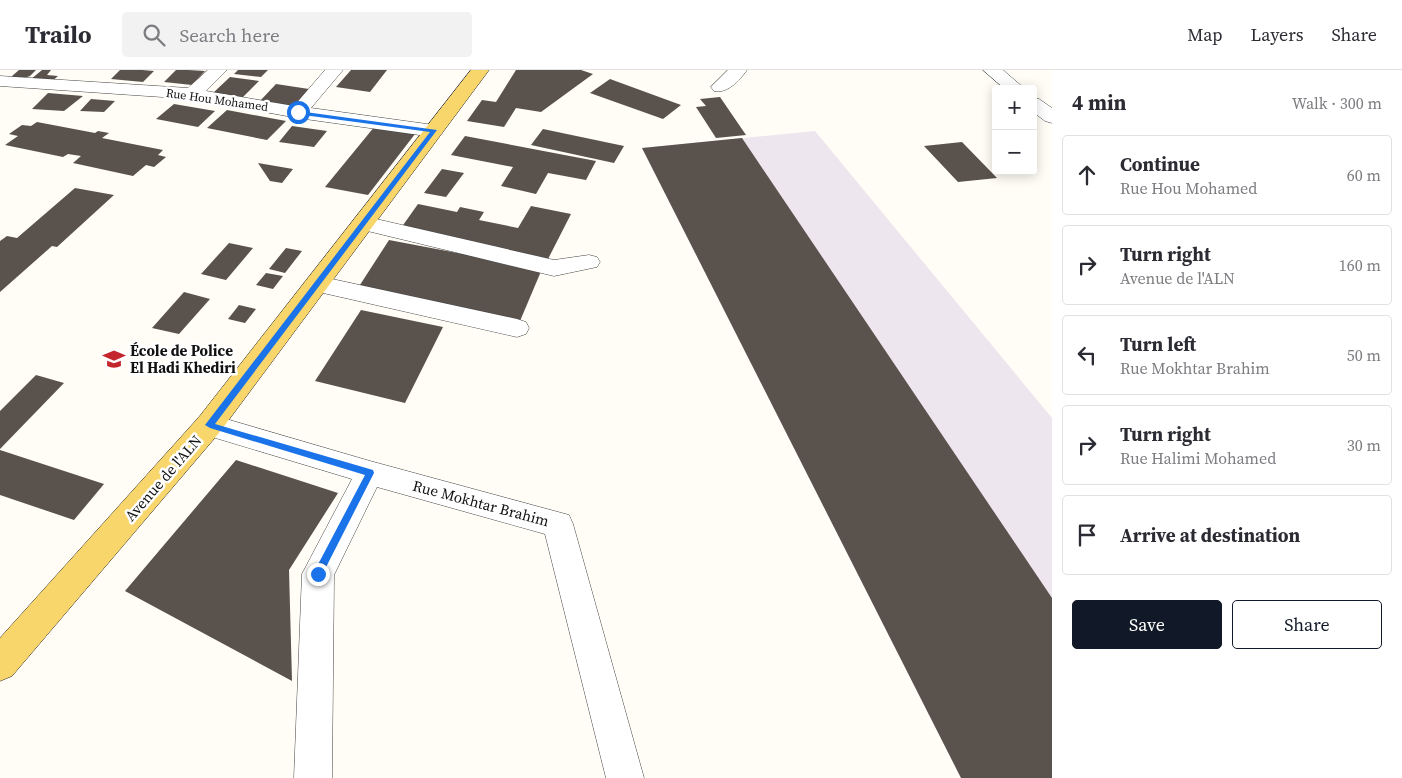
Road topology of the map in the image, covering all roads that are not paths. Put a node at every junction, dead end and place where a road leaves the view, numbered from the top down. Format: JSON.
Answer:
{"nodes":[{"id":1,"x":101,"y":70,"type":"edge"},
{"id":2,"x":218,"y":70,"type":"edge"},
{"id":3,"x":334,"y":70,"type":"edge"},
{"id":4,"x":480,"y":70,"type":"edge"},
{"id":5,"x":738,"y":70,"type":"edge"},
{"id":6,"x":992,"y":70,"type":"edge"},
{"id":7,"x":0,"y":81,"type":"edge"},
{"id":8,"x":1011,"y":85,"type":"edge"},
{"id":9,"x":80,"y":87,"type":"junction"},
{"id":10,"x":720,"y":87,"type":"dead end"},
{"id":11,"x":192,"y":94,"type":"junction"},
{"id":12,"x":1037,"y":105,"type":"edge"},
{"id":13,"x":298,"y":112,"type":"junction"},
{"id":14,"x":1052,"y":117,"type":"edge"},
{"id":15,"x":434,"y":130,"type":"junction"},
{"id":16,"x":363,"y":223,"type":"junction"},
{"id":17,"x":590,"y":262,"type":"dead end"},
{"id":18,"x":318,"y":284,"type":"junction"},
{"id":19,"x":517,"y":328,"type":"dead end"},
{"id":20,"x":210,"y":425,"type":"junction"},
{"id":21,"x":370,"y":473,"type":"junction"},
{"id":22,"x":0,"y":664,"type":"edge"},
{"id":23,"x":313,"y":778,"type":"edge"},
{"id":24,"x":625,"y":778,"type":"edge"}],
"edges":[{"from":1,"to":9,"type":"street"},
{"from":2,"to":11,"type":"street"},
{"from":3,"to":13,"type":"street"},
{"from":4,"to":15,"type":"main road","name":"Avenue de l'ALN"},
{"from":5,"to":10,"type":"street"},
{"from":6,"to":8,"type":"street"},
{"from":7,"to":9,"type":"street","name":"Rue Hou Mohamed"},
{"from":9,"to":11,"type":"street","name":"Rue Hou Mohamed"},
{"from":11,"to":13,"type":"street","name":"Rue Hou Mohamed"},
{"from":12,"to":14,"type":"street"},
{"from":13,"to":15,"type":"street","name":"Rue Hou Mohamed"},
{"from":15,"to":16,"type":"main road","name":"Avenue de l'ALN"},
{"from":16,"to":17,"type":"street"},
{"from":16,"to":18,"type":"main road","name":"Avenue de l'ALN"},
{"from":18,"to":19,"type":"street"},
{"from":18,"to":20,"type":"main road","name":"Avenue de l'ALN"},
{"from":20,"to":21,"type":"street","name":"Rue Mokhtar Brahim"},
{"from":20,"to":22,"type":"main road","name":"Avenue de l'ALN"},
{"from":21,"to":23,"type":"street"},
{"from":21,"to":24,"type":"street","name":"Rue Mokhtar Brahim"}]}
